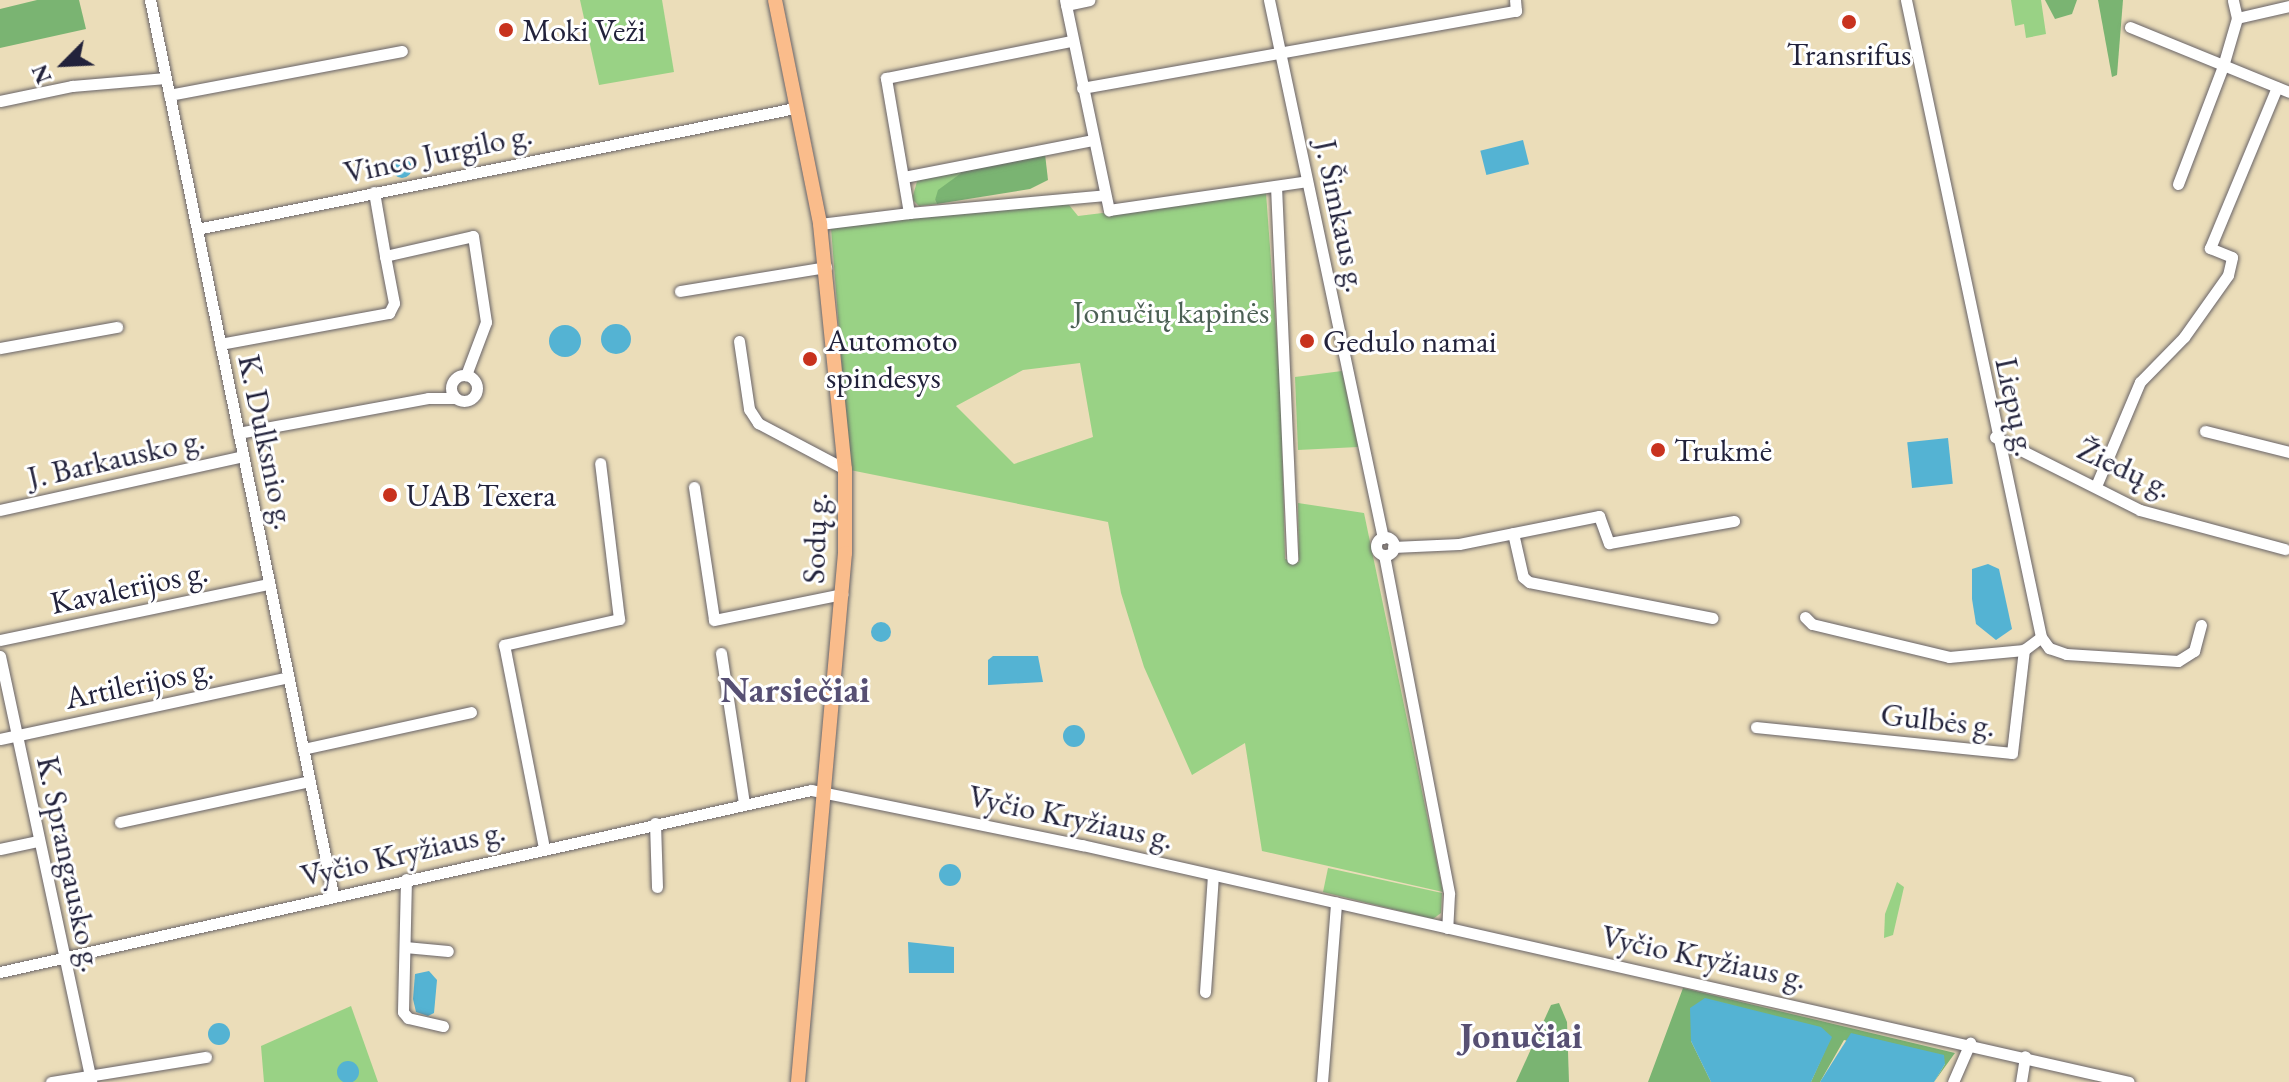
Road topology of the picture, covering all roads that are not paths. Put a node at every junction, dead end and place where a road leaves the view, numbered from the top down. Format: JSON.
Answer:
{"nodes":[{"id":1,"x":150,"y":0,"type":"edge"},
{"id":2,"x":775,"y":0,"type":"edge"},
{"id":3,"x":1089,"y":0,"type":"edge"},
{"id":4,"x":1269,"y":0,"type":"edge"},
{"id":5,"x":1906,"y":0,"type":"edge"},
{"id":6,"x":2233,"y":0,"type":"edge"},
{"id":7,"x":1065,"y":2,"type":"edge"},
{"id":8,"x":1516,"y":6,"type":"edge"},
{"id":9,"x":2289,"y":6,"type":"edge"},
{"id":10,"x":2237,"y":18,"type":"junction"},
{"id":11,"x":2130,"y":27,"type":"dead end"},
{"id":12,"x":1072,"y":41,"type":"junction"},
{"id":13,"x":402,"y":51,"type":"dead end"},
{"id":14,"x":1280,"y":53,"type":"junction"},
{"id":15,"x":2223,"y":66,"type":"junction"},
{"id":16,"x":166,"y":78,"type":"junction"},
{"id":17,"x":2277,"y":87,"type":"junction"},
{"id":18,"x":1082,"y":88,"type":"junction"},
{"id":19,"x":2289,"y":92,"type":"edge"},
{"id":20,"x":169,"y":95,"type":"junction"},
{"id":21,"x":0,"y":101,"type":"edge"},
{"id":22,"x":795,"y":108,"type":"junction"},
{"id":23,"x":1093,"y":140,"type":"junction"},
{"id":24,"x":904,"y":177,"type":"junction"},
{"id":25,"x":1307,"y":181,"type":"junction"},
{"id":26,"x":2178,"y":184,"type":"dead end"},
{"id":27,"x":1276,"y":186,"type":"junction"},
{"id":28,"x":374,"y":192,"type":"junction"},
{"id":29,"x":1105,"y":195,"type":"junction"},
{"id":30,"x":909,"y":213,"type":"junction"},
{"id":31,"x":820,"y":224,"type":"junction"},
{"id":32,"x":197,"y":229,"type":"junction"},
{"id":33,"x":385,"y":256,"type":"junction"},
{"id":34,"x":826,"y":267,"type":"junction"},
{"id":35,"x":680,"y":291,"type":"dead end"},
{"id":36,"x":117,"y":327,"type":"dead end"},
{"id":37,"x":739,"y":341,"type":"dead end"},
{"id":38,"x":220,"y":344,"type":"junction"},
{"id":39,"x":0,"y":348,"type":"edge"},
{"id":40,"x":466,"y":375,"type":"junction"},
{"id":41,"x":453,"y":383,"type":"junction"},
{"id":42,"x":428,"y":398,"type":"junction"},
{"id":43,"x":455,"y":398,"type":"junction"},
{"id":44,"x":2205,"y":431,"type":"dead end"},
{"id":45,"x":238,"y":433,"type":"junction"},
{"id":46,"x":1995,"y":437,"type":"junction"},
{"id":47,"x":2289,"y":452,"type":"edge"},
{"id":48,"x":243,"y":456,"type":"junction"},
{"id":49,"x":600,"y":463,"type":"dead end"},
{"id":50,"x":845,"y":469,"type":"junction"},
{"id":51,"x":2096,"y":486,"type":"junction"},
{"id":52,"x":694,"y":487,"type":"dead end"},
{"id":53,"x":0,"y":510,"type":"edge"},
{"id":54,"x":1734,"y":521,"type":"dead end"},
{"id":55,"x":1513,"y":533,"type":"junction"},
{"id":56,"x":2285,"y":549,"type":"dead end"},
{"id":57,"x":1389,"y":551,"type":"junction"},
{"id":58,"x":1292,"y":559,"type":"dead end"},
{"id":59,"x":269,"y":584,"type":"junction"},
{"id":60,"x":842,"y":594,"type":"junction"},
{"id":61,"x":1805,"y":617,"type":"dead end"},
{"id":62,"x":1712,"y":618,"type":"dead end"},
{"id":63,"x":2201,"y":625,"type":"dead end"},
{"id":64,"x":2041,"y":637,"type":"junction"},
{"id":65,"x":0,"y":640,"type":"edge"},
{"id":66,"x":2024,"y":650,"type":"junction"},
{"id":67,"x":721,"y":653,"type":"dead end"},
{"id":68,"x":0,"y":656,"type":"edge"},
{"id":69,"x":288,"y":677,"type":"junction"},
{"id":70,"x":471,"y":712,"type":"dead end"},
{"id":71,"x":1756,"y":727,"type":"dead end"},
{"id":72,"x":16,"y":736,"type":"junction"},
{"id":73,"x":0,"y":739,"type":"edge"},
{"id":74,"x":303,"y":749,"type":"junction"},
{"id":75,"x":310,"y":781,"type":"junction"},
{"id":76,"x":823,"y":792,"type":"junction"},
{"id":77,"x":744,"y":804,"type":"junction"},
{"id":78,"x":120,"y":822,"type":"dead end"},
{"id":79,"x":655,"y":823,"type":"junction"},
{"id":80,"x":38,"y":841,"type":"junction"},
{"id":81,"x":544,"y":848,"type":"junction"},
{"id":82,"x":0,"y":849,"type":"edge"},
{"id":83,"x":1213,"y":875,"type":"junction"},
{"id":84,"x":406,"y":879,"type":"junction"},
{"id":85,"x":657,"y":887,"type":"dead end"},
{"id":86,"x":333,"y":895,"type":"junction"},
{"id":87,"x":1336,"y":903,"type":"junction"},
{"id":88,"x":1447,"y":928,"type":"junction"},
{"id":89,"x":405,"y":947,"type":"junction"},
{"id":90,"x":448,"y":951,"type":"dead end"},
{"id":91,"x":62,"y":958,"type":"junction"},
{"id":92,"x":0,"y":972,"type":"edge"},
{"id":93,"x":1205,"y":992,"type":"dead end"},
{"id":94,"x":443,"y":1026,"type":"dead end"},
{"id":95,"x":1970,"y":1043,"type":"junction"},
{"id":96,"x":2025,"y":1056,"type":"junction"},
{"id":97,"x":206,"y":1057,"type":"dead end"},
{"id":98,"x":90,"y":1077,"type":"edge"},
{"id":99,"x":51,"y":1082,"type":"edge"},
{"id":100,"x":798,"y":1082,"type":"edge"},
{"id":101,"x":1322,"y":1082,"type":"edge"},
{"id":102,"x":1953,"y":1082,"type":"edge"},
{"id":103,"x":2021,"y":1082,"type":"edge"},
{"id":104,"x":2129,"y":1082,"type":"edge"}],
"edges":[{"from":1,"to":16,"type":"street","name":"K. Dulksnio g."},
{"from":2,"to":22,"type":"main road","name":"Sodų g."},
{"from":3,"to":7,"type":"street"},
{"from":4,"to":14,"type":"street","name":"J. Šimkaus g."},
{"from":5,"to":46,"type":"street","name":"Liepų g."},
{"from":6,"to":10,"type":"street"},
{"from":7,"to":12,"type":"street"},
{"from":8,"to":14,"type":"street"},
{"from":9,"to":10,"type":"street"},
{"from":10,"to":15,"type":"street"},
{"from":11,"to":15,"type":"street"},
{"from":12,"to":18,"type":"street"},
{"from":12,"to":24,"type":"street"},
{"from":13,"to":20,"type":"street"},
{"from":14,"to":18,"type":"street"},
{"from":14,"to":25,"type":"street","name":"J. Šimkaus g."},
{"from":15,"to":17,"type":"street"},
{"from":15,"to":26,"type":"street"},
{"from":16,"to":20,"type":"street","name":"K. Dulksnio g."},
{"from":16,"to":21,"type":"street"},
{"from":17,"to":19,"type":"street"},
{"from":17,"to":51,"type":"street"},
{"from":18,"to":23,"type":"street"},
{"from":20,"to":32,"type":"street","name":"K. Dulksnio g."},
{"from":22,"to":28,"type":"street","name":"Vinco Jurgilo g."},
{"from":22,"to":31,"type":"main road","name":"Sodų g."},
{"from":23,"to":24,"type":"street"},
{"from":23,"to":29,"type":"street"},
{"from":24,"to":30,"type":"street"},
{"from":25,"to":27,"type":"street"},
{"from":25,"to":57,"type":"street","name":"J. Šimkaus g."},
{"from":27,"to":29,"type":"street"},
{"from":27,"to":58,"type":"street"},
{"from":28,"to":32,"type":"street","name":"Vinco Jurgilo g."},
{"from":28,"to":33,"type":"street"},
{"from":29,"to":30,"type":"street"},
{"from":30,"to":31,"type":"street"},
{"from":31,"to":34,"type":"main road","name":"Sodų g."},
{"from":32,"to":38,"type":"street","name":"K. Dulksnio g."},
{"from":33,"to":38,"type":"street"},
{"from":33,"to":40,"type":"street"},
{"from":34,"to":35,"type":"street"},
{"from":34,"to":50,"type":"main road","name":"Sodų g."},
{"from":36,"to":39,"type":"street"},
{"from":37,"to":50,"type":"street"},
{"from":38,"to":45,"type":"street","name":"K. Dulksnio g."},
{"from":40,"to":41,"type":"street"},
{"from":40,"to":43,"type":"street"},
{"from":41,"to":42,"type":"street"},
{"from":41,"to":43,"type":"street"},
{"from":42,"to":43,"type":"street"},
{"from":42,"to":45,"type":"street"},
{"from":44,"to":47,"type":"street"},
{"from":45,"to":48,"type":"street","name":"K. Dulksnio g."},
{"from":46,"to":51,"type":"street","name":"Žiedų g."},
{"from":46,"to":64,"type":"street","name":"Liepų g."},
{"from":48,"to":53,"type":"street","name":"J. Barkausko g."},
{"from":48,"to":59,"type":"street","name":"K. Dulksnio g."},
{"from":49,"to":81,"type":"street"},
{"from":50,"to":60,"type":"main road","name":"Sodų g."},
{"from":51,"to":56,"type":"street","name":"Žiedų g."},
{"from":52,"to":60,"type":"street"},
{"from":54,"to":55,"type":"street"},
{"from":55,"to":57,"type":"street"},
{"from":55,"to":62,"type":"street"},
{"from":57,"to":88,"type":"street"},
{"from":59,"to":65,"type":"street","name":"Kavalerijos g."},
{"from":59,"to":69,"type":"street","name":"K. Dulksnio g."},
{"from":60,"to":76,"type":"main road","name":"Sodų g."},
{"from":61,"to":66,"type":"street"},
{"from":63,"to":64,"type":"street"},
{"from":64,"to":66,"type":"street"},
{"from":66,"to":71,"type":"street","name":"Gulbės g."},
{"from":67,"to":77,"type":"street"},
{"from":68,"to":72,"type":"street","name":"K. Sprangausko g."},
{"from":69,"to":72,"type":"street","name":"Artilerijos g."},
{"from":69,"to":74,"type":"street","name":"K. Dulksnio g."},
{"from":70,"to":74,"type":"street"},
{"from":72,"to":73,"type":"street","name":"Artilerijos g."},
{"from":72,"to":80,"type":"street","name":"K. Sprangausko g."},
{"from":74,"to":75,"type":"street","name":"K. Dulksnio g."},
{"from":75,"to":78,"type":"street"},
{"from":75,"to":86,"type":"street","name":"K. Dulksnio g."},
{"from":76,"to":77,"type":"street","name":"Vyčio Kryžiaus g."},
{"from":76,"to":83,"type":"street","name":"Vyčio Kryžiaus g."},
{"from":76,"to":100,"type":"main road","name":"Sodų g."},
{"from":77,"to":79,"type":"street","name":"Vyčio Kryžiaus g."},
{"from":79,"to":81,"type":"street","name":"Vyčio Kryžiaus g."},
{"from":79,"to":85,"type":"street"},
{"from":80,"to":82,"type":"street"},
{"from":80,"to":91,"type":"street","name":"K. Sprangausko g."},
{"from":81,"to":84,"type":"street","name":"Vyčio Kryžiaus g."},
{"from":83,"to":87,"type":"street","name":"Vyčio Kryžiaus g."},
{"from":83,"to":93,"type":"street"},
{"from":84,"to":86,"type":"street","name":"Vyčio Kryžiaus g."},
{"from":84,"to":89,"type":"street"},
{"from":86,"to":91,"type":"street","name":"Vyčio Kryžiaus g."},
{"from":87,"to":88,"type":"street","name":"Vyčio Kryžiaus g."},
{"from":87,"to":101,"type":"street"},
{"from":88,"to":95,"type":"street","name":"Vyčio Kryžiaus g."},
{"from":89,"to":90,"type":"street"},
{"from":89,"to":94,"type":"street"},
{"from":91,"to":92,"type":"street","name":"Vyčio Kryžiaus g."},
{"from":91,"to":98,"type":"street","name":"K. Sprangausko g."},
{"from":95,"to":96,"type":"street","name":"Vyčio Kryžiaus g."},
{"from":95,"to":102,"type":"street"},
{"from":96,"to":103,"type":"street"},
{"from":96,"to":104,"type":"street","name":"Vyčio Kryžiaus g."},
{"from":97,"to":98,"type":"street"},
{"from":98,"to":99,"type":"street"}]}
